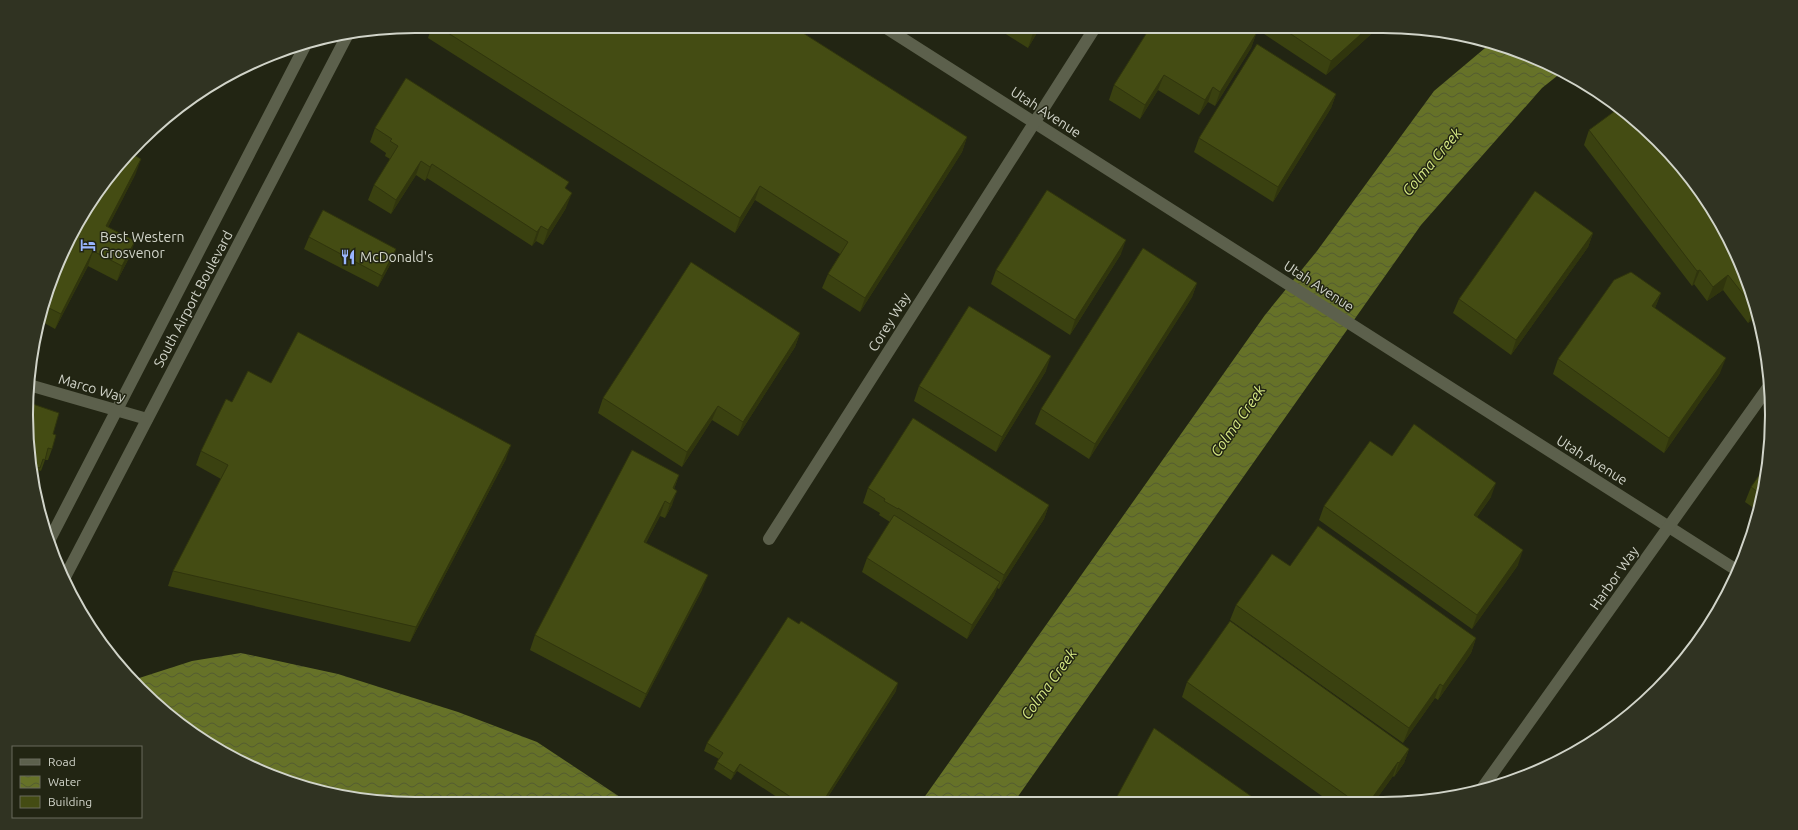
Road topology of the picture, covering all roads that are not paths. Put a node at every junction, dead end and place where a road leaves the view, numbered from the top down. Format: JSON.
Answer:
{"nodes":[{"id":1,"x":894,"y":33,"type":"edge"},
{"id":2,"x":1091,"y":33,"type":"edge"},
{"id":3,"x":345,"y":39,"type":"edge"},
{"id":4,"x":303,"y":50,"type":"edge"},
{"id":5,"x":1034,"y":122,"type":"junction"},
{"id":6,"x":34,"y":387,"type":"edge"},
{"id":7,"x":1764,"y":393,"type":"edge"},
{"id":8,"x":116,"y":410,"type":"junction"},
{"id":9,"x":148,"y":419,"type":"junction"},
{"id":10,"x":1669,"y":527,"type":"junction"},
{"id":11,"x":52,"y":535,"type":"edge"},
{"id":12,"x":769,"y":538,"type":"dead end"},
{"id":13,"x":1733,"y":568,"type":"edge"},
{"id":14,"x":67,"y":573,"type":"edge"},
{"id":15,"x":1486,"y":783,"type":"edge"}],
"edges":[{"from":1,"to":5,"type":"street","name":"Utah Avenue"},
{"from":2,"to":5,"type":"street","name":"Corey Way"},
{"from":3,"to":9,"type":"street","name":"South Airport Boulevard"},
{"from":4,"to":8,"type":"street","name":"South Airport Boulevard"},
{"from":5,"to":10,"type":"street","name":"Utah Avenue"},
{"from":5,"to":12,"type":"street","name":"Corey Way"},
{"from":6,"to":8,"type":"street","name":"Marco Way"},
{"from":7,"to":10,"type":"street","name":"Harbor Way"},
{"from":8,"to":9,"type":"street","name":"Marco Way"},
{"from":8,"to":11,"type":"street","name":"South Airport Boulevard"},
{"from":9,"to":14,"type":"street","name":"South Airport Boulevard"},
{"from":10,"to":13,"type":"street","name":"Utah Avenue"},
{"from":10,"to":15,"type":"street","name":"Harbor Way"}]}
